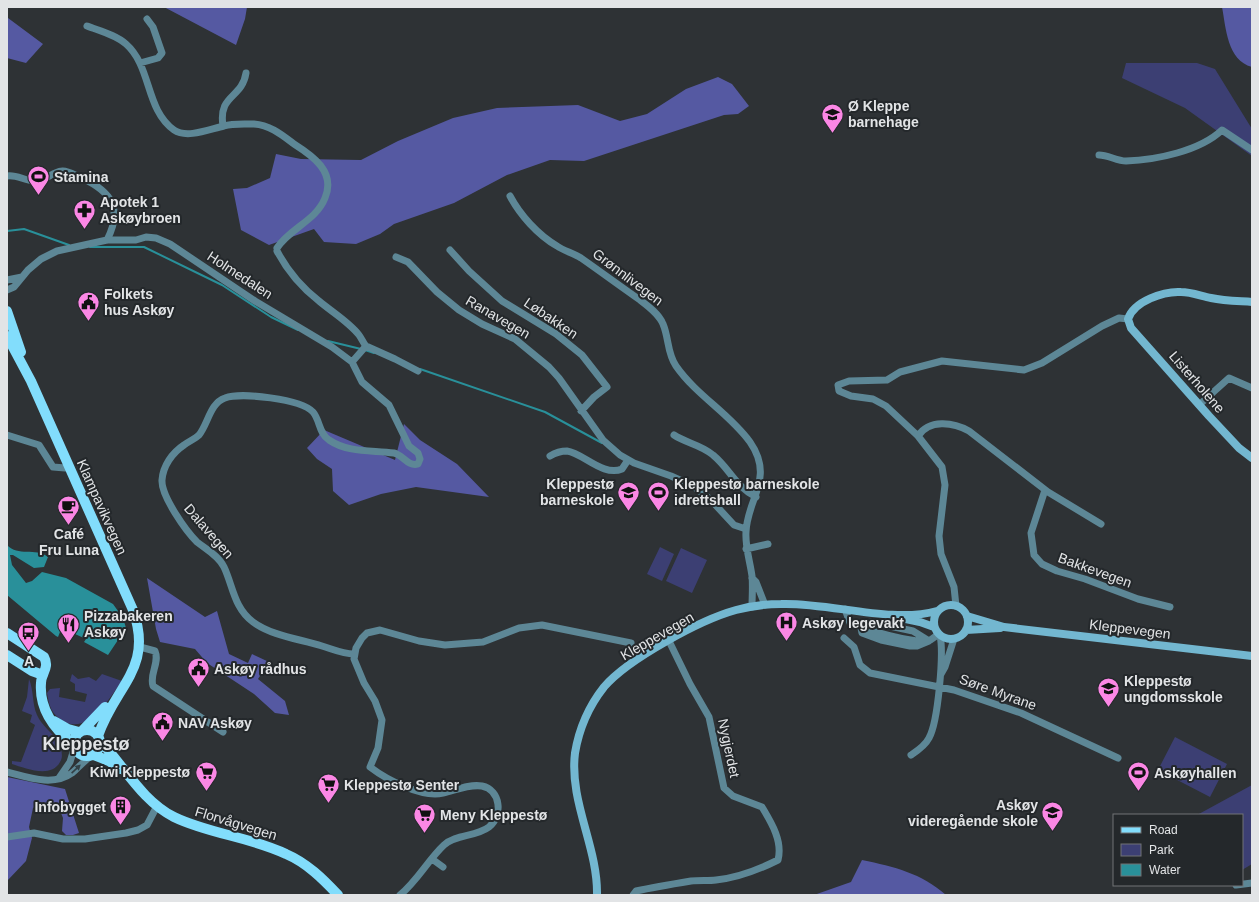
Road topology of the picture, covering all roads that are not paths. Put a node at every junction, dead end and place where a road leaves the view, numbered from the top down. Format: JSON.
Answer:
{"nodes":[{"id":1,"x":147,"y":19,"type":"dead end"},
{"id":2,"x":87,"y":26,"type":"dead end"},
{"id":3,"x":140,"y":63,"type":"junction"},
{"id":4,"x":246,"y":73,"type":"dead end"},
{"id":5,"x":223,"y":126,"type":"junction"},
{"id":6,"x":1252,"y":150,"type":"edge"},
{"id":7,"x":1099,"y":155,"type":"dead end"},
{"id":8,"x":7,"y":176,"type":"edge"},
{"id":9,"x":510,"y":196,"type":"dead end"},
{"id":10,"x":107,"y":240,"type":"junction"},
{"id":11,"x":450,"y":250,"type":"dead end"},
{"id":12,"x":396,"y":257,"type":"dead end"},
{"id":13,"x":22,"y":277,"type":"junction"},
{"id":14,"x":7,"y":280,"type":"edge"},
{"id":15,"x":7,"y":290,"type":"edge"},
{"id":16,"x":1252,"y":302,"type":"edge"},
{"id":17,"x":7,"y":311,"type":"edge"},
{"id":18,"x":1128,"y":319,"type":"junction"},
{"id":19,"x":7,"y":336,"type":"edge"},
{"id":20,"x":366,"y":346,"type":"junction"},
{"id":21,"x":352,"y":362,"type":"junction"},
{"id":22,"x":418,"y":371,"type":"dead end"},
{"id":23,"x":31,"y":381,"type":"junction"},
{"id":24,"x":1252,"y":388,"type":"edge"},
{"id":25,"x":1199,"y":405,"type":"junction"},
{"id":26,"x":581,"y":411,"type":"junction"},
{"id":27,"x":7,"y":435,"type":"edge"},
{"id":28,"x":674,"y":435,"type":"dead end"},
{"id":29,"x":918,"y":436,"type":"junction"},
{"id":30,"x":350,"y":448,"type":"joint"},
{"id":31,"x":550,"y":456,"type":"dead end"},
{"id":32,"x":1252,"y":458,"type":"edge"},
{"id":33,"x":628,"y":460,"type":"junction"},
{"id":34,"x":65,"y":468,"type":"dead end"},
{"id":35,"x":1045,"y":490,"type":"junction"},
{"id":36,"x":756,"y":497,"type":"junction"},
{"id":37,"x":1101,"y":524,"type":"dead end"},
{"id":38,"x":746,"y":529,"type":"junction"},
{"id":39,"x":768,"y":544,"type":"dead end"},
{"id":40,"x":746,"y":549,"type":"junction"},
{"id":41,"x":752,"y":578,"type":"junction"},
{"id":42,"x":765,"y":605,"type":"junction"},
{"id":43,"x":956,"y":606,"type":"junction"},
{"id":44,"x":752,"y":607,"type":"junction"},
{"id":45,"x":1170,"y":607,"type":"dead end"},
{"id":46,"x":846,"y":609,"type":"junction"},
{"id":47,"x":937,"y":611,"type":"junction"},
{"id":48,"x":894,"y":615,"type":"junction"},
{"id":49,"x":967,"y":616,"type":"junction"},
{"id":50,"x":1004,"y":627,"type":"junction"},
{"id":51,"x":861,"y":628,"type":"junction"},
{"id":52,"x":966,"y":630,"type":"junction"},
{"id":53,"x":938,"y":632,"type":"junction"},
{"id":54,"x":7,"y":633,"type":"edge"},
{"id":55,"x":844,"y":638,"type":"dead end"},
{"id":56,"x":954,"y":639,"type":"junction"},
{"id":57,"x":669,"y":641,"type":"junction"},
{"id":58,"x":929,"y":641,"type":"junction"},
{"id":59,"x":631,"y":643,"type":"dead end"},
{"id":60,"x":140,"y":647,"type":"junction"},
{"id":61,"x":354,"y":654,"type":"junction"},
{"id":62,"x":7,"y":655,"type":"edge"},
{"id":63,"x":1252,"y":656,"type":"edge"},
{"id":64,"x":941,"y":674,"type":"junction"},
{"id":65,"x":43,"y":675,"type":"junction"},
{"id":66,"x":939,"y":686,"type":"junction"},
{"id":67,"x":119,"y":693,"type":"junction"},
{"id":68,"x":45,"y":707,"type":"junction"},
{"id":69,"x":81,"y":731,"type":"junction"},
{"id":70,"x":222,"y":732,"type":"dead end"},
{"id":71,"x":99,"y":739,"type":"junction"},
{"id":72,"x":74,"y":746,"type":"junction"},
{"id":73,"x":92,"y":755,"type":"junction"},
{"id":74,"x":911,"y":755,"type":"dead end"},
{"id":75,"x":1118,"y":758,"type":"dead end"},
{"id":76,"x":7,"y":772,"type":"edge"},
{"id":77,"x":128,"y":774,"type":"junction"},
{"id":78,"x":59,"y":778,"type":"junction"},
{"id":79,"x":157,"y":806,"type":"junction"},
{"id":80,"x":7,"y":837,"type":"edge"},
{"id":81,"x":432,"y":859,"type":"junction"},
{"id":82,"x":443,"y":867,"type":"dead end"},
{"id":83,"x":338,"y":895,"type":"edge"},
{"id":84,"x":400,"y":895,"type":"edge"},
{"id":85,"x":597,"y":895,"type":"edge"},
{"id":86,"x":633,"y":895,"type":"edge"}],
"edges":[{"from":1,"to":3,"type":"street"},
{"from":2,"to":3,"type":"street"},
{"from":3,"to":5,"type":"street"},
{"from":4,"to":5,"type":"street"},
{"from":5,"to":20,"type":"street"},
{"from":6,"to":7,"type":"street"},
{"from":8,"to":10,"type":"street"},
{"from":9,"to":36,"type":"street","name":"Grønnlivegen"},
{"from":10,"to":13,"type":"street","name":"Holmedalen"},
{"from":10,"to":21,"type":"street","name":"Holmedalen"},
{"from":11,"to":26,"type":"street","name":"Løbakken"},
{"from":12,"to":26,"type":"street","name":"Ranavegen"},
{"from":13,"to":14,"type":"street"},
{"from":13,"to":15,"type":"street","name":"Holmedalen"},
{"from":16,"to":18,"type":"main road"},
{"from":17,"to":23,"type":"main road","name":"Klampavikvegen"},
{"from":18,"to":25,"type":"main road","name":"Listerholene"},
{"from":18,"to":29,"type":"street"},
{"from":19,"to":23,"type":"main road","name":"Klampavikvegen"},
{"from":20,"to":21,"type":"street"},
{"from":20,"to":22,"type":"street"},
{"from":21,"to":30,"type":"street","name":"Holmedalen"},
{"from":23,"to":60,"type":"main road","name":"Klampavikvegen"},
{"from":24,"to":25,"type":"street"},
{"from":25,"to":32,"type":"main road","name":"Listerholene"},
{"from":26,"to":33,"type":"street","name":"Ranavegen"},
{"from":27,"to":34,"type":"street"},
{"from":28,"to":36,"type":"street"},
{"from":29,"to":35,"type":"street"},
{"from":29,"to":43,"type":"street"},
{"from":30,"to":61,"type":"street","name":"Dalavegen"},
{"from":31,"to":33,"type":"street"},
{"from":33,"to":38,"type":"street","name":"Ranavegen"},
{"from":35,"to":37,"type":"street"},
{"from":35,"to":45,"type":"street","name":"Bakkevegen"},
{"from":36,"to":38,"type":"street","name":"Grønnlivegen"},
{"from":38,"to":40,"type":"street","name":"Grønnlivegen"},
{"from":39,"to":40,"type":"street"},
{"from":40,"to":41,"type":"street","name":"Grønnlivegen"},
{"from":41,"to":42,"type":"street","name":"Grønnlivegen"},
{"from":41,"to":44,"type":"street","name":"Grønnlivegen"},
{"from":42,"to":44,"type":"main road","name":"Kleppevegen"},
{"from":42,"to":46,"type":"main road","name":"Kleppevegen"},
{"from":43,"to":47,"type":"main road"},
{"from":43,"to":49,"type":"main road"},
{"from":44,"to":57,"type":"main road","name":"Kleppevegen"},
{"from":46,"to":48,"type":"main road","name":"Kleppevegen"},
{"from":46,"to":51,"type":"street"},
{"from":47,"to":48,"type":"main road","name":"Kleppevegen"},
{"from":47,"to":53,"type":"main road"},
{"from":48,"to":53,"type":"main road","name":"Kleppevegen"},
{"from":49,"to":50,"type":"main road","name":"Kleppevegen"},
{"from":49,"to":52,"type":"main road"},
{"from":50,"to":52,"type":"main road","name":"Kleppevegen"},
{"from":50,"to":63,"type":"main road","name":"Kleppevegen"},
{"from":51,"to":58,"type":"street"},
{"from":51,"to":58,"type":"street"},
{"from":52,"to":56,"type":"main road"},
{"from":53,"to":56,"type":"main road"},
{"from":53,"to":58,"type":"street"},
{"from":53,"to":64,"type":"street"},
{"from":54,"to":65,"type":"main road"},
{"from":55,"to":66,"type":"street"},
{"from":56,"to":64,"type":"street"},
{"from":57,"to":85,"type":"main road","name":"Kleppevegen"},
{"from":57,"to":86,"type":"street","name":"Nygjerdet"},
{"from":59,"to":61,"type":"street"},
{"from":60,"to":67,"type":"main road","name":"Klampavikvegen"},
{"from":60,"to":70,"type":"street"},
{"from":61,"to":81,"type":"street"},
{"from":62,"to":65,"type":"main road"},
{"from":64,"to":66,"type":"street"},
{"from":65,"to":68,"type":"main road"},
{"from":66,"to":74,"type":"street","name":"Søre Myrane"},
{"from":66,"to":75,"type":"street","name":"Søre Myrane"},
{"from":67,"to":69,"type":"main road","name":"Klampavikvegen"},
{"from":67,"to":71,"type":"main road","name":"Klampavikvegen"},
{"from":68,"to":69,"type":"main road"},
{"from":68,"to":72,"type":"main road"},
{"from":69,"to":71,"type":"main road"},
{"from":69,"to":72,"type":"main road"},
{"from":71,"to":73,"type":"main road"},
{"from":71,"to":77,"type":"main road","name":"Florvågvegen"},
{"from":72,"to":73,"type":"main road"},
{"from":72,"to":78,"type":"street"},
{"from":73,"to":77,"type":"main road","name":"Florvågvegen"},
{"from":78,"to":73,"type":"street","one_way":true},
{"from":76,"to":78,"type":"street"},
{"from":77,"to":79,"type":"main road","name":"Florvågvegen"},
{"from":79,"to":80,"type":"street"},
{"from":79,"to":83,"type":"main road","name":"Florvågvegen"},
{"from":81,"to":82,"type":"street"},
{"from":81,"to":84,"type":"street"}]}
